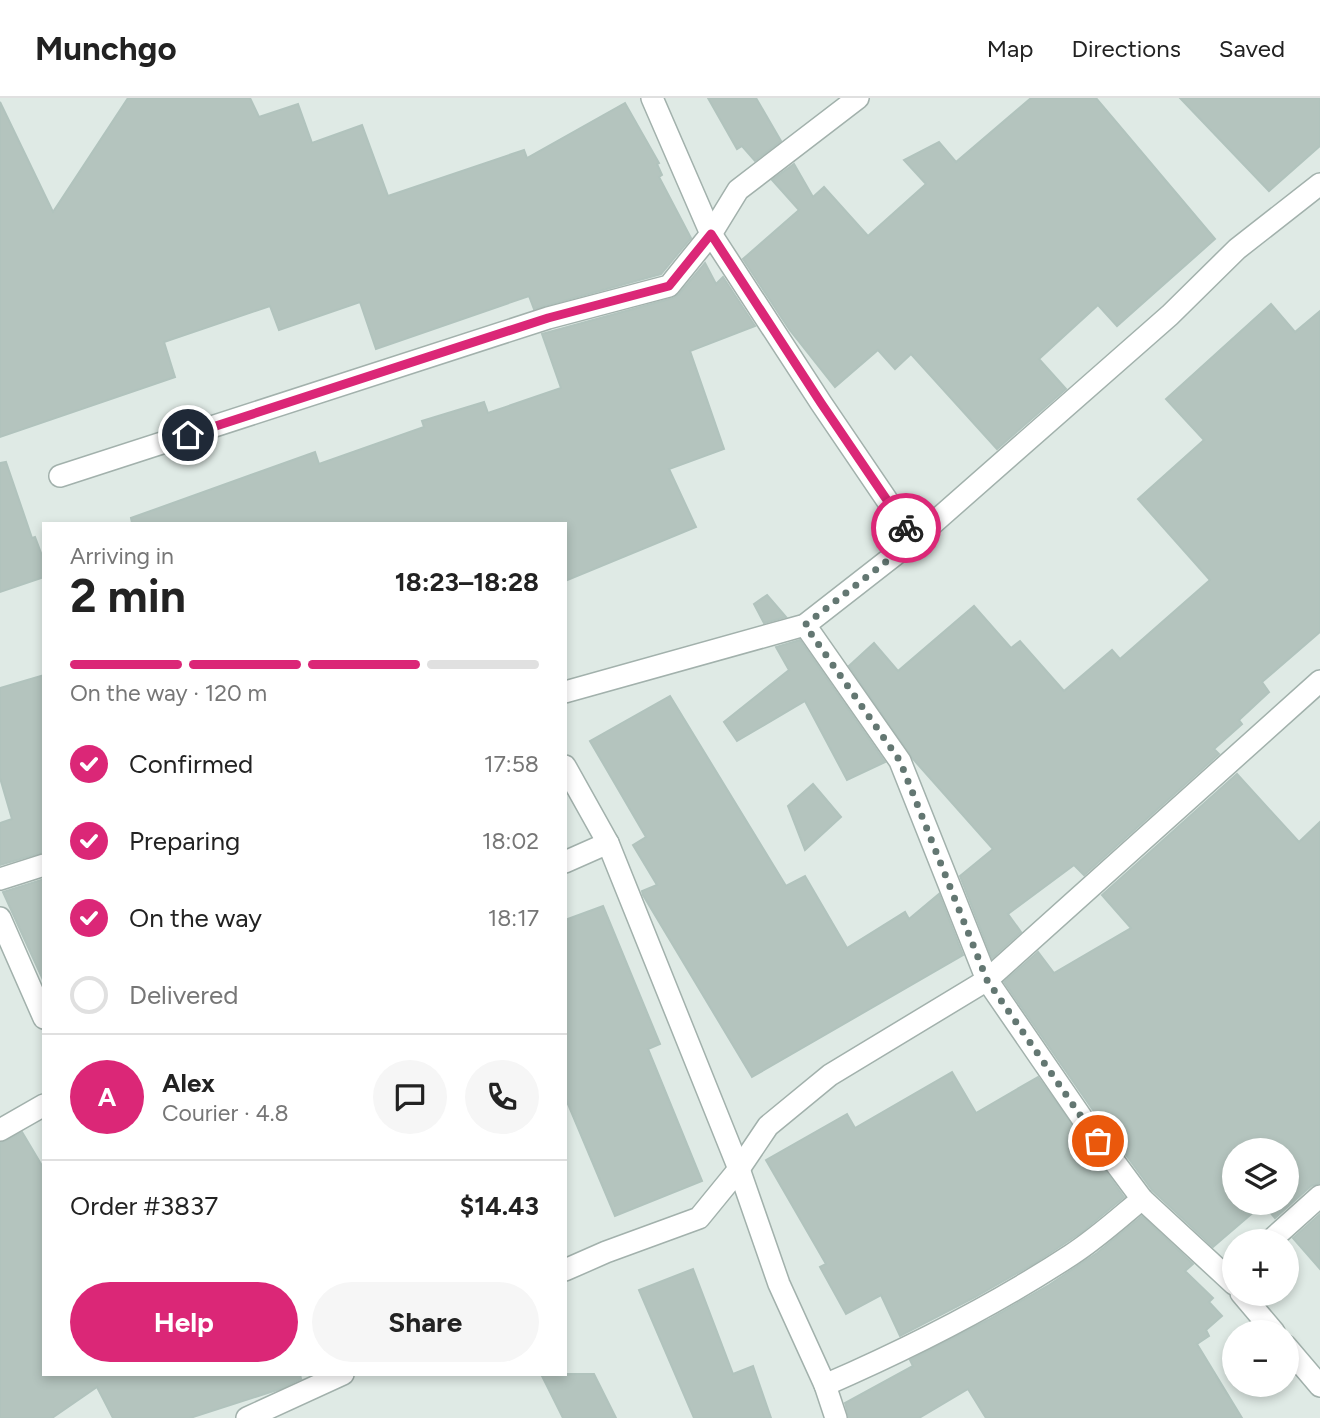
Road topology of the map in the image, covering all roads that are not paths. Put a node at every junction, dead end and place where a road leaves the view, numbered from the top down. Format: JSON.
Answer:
{"nodes":[{"id":1,"x":652,"y":98,"type":"edge"},
{"id":2,"x":858,"y":98,"type":"edge"},
{"id":3,"x":1320,"y":184,"type":"edge"},
{"id":4,"x":711,"y":234,"type":"junction"},
{"id":5,"x":60,"y":476,"type":"dead end"},
{"id":6,"x":914,"y":540,"type":"junction"},
{"id":7,"x":805,"y":625,"type":"junction"},
{"id":8,"x":1320,"y":681,"type":"edge"},
{"id":9,"x":567,"y":691,"type":"edge"},
{"id":10,"x":567,"y":770,"type":"edge"},
{"id":11,"x":608,"y":843,"type":"junction"},
{"id":12,"x":567,"y":861,"type":"edge"},
{"id":13,"x":42,"y":866,"type":"edge"},
{"id":14,"x":0,"y":879,"type":"edge"},
{"id":15,"x":0,"y":918,"type":"edge"},
{"id":16,"x":987,"y":980,"type":"junction"},
{"id":17,"x":42,"y":1013,"type":"edge"},
{"id":18,"x":42,"y":1106,"type":"edge"},
{"id":19,"x":0,"y":1130,"type":"edge"},
{"id":20,"x":739,"y":1169,"type":"junction"},
{"id":21,"x":1320,"y":1196,"type":"edge"},
{"id":22,"x":1142,"y":1199,"type":"junction"},
{"id":23,"x":1283,"y":1229,"type":"edge"},
{"id":24,"x":567,"y":1269,"type":"edge"},
{"id":25,"x":1222,"y":1271,"type":"edge"},
{"id":26,"x":1253,"y":1306,"type":"edge"},
{"id":27,"x":1264,"y":1320,"type":"edge"},
{"id":28,"x":1299,"y":1361,"type":"edge"},
{"id":29,"x":339,"y":1376,"type":"edge"},
{"id":30,"x":825,"y":1385,"type":"junction"},
{"id":31,"x":1320,"y":1386,"type":"edge"},
{"id":32,"x":247,"y":1418,"type":"edge"},
{"id":33,"x":836,"y":1418,"type":"edge"}],
"edges":[{"from":1,"to":4,"type":"street"},
{"from":2,"to":4,"type":"street"},
{"from":3,"to":6,"type":"street"},
{"from":4,"to":5,"type":"street"},
{"from":4,"to":6,"type":"street"},
{"from":6,"to":7,"type":"street"},
{"from":7,"to":9,"type":"street"},
{"from":7,"to":16,"type":"street"},
{"from":8,"to":16,"type":"street"},
{"from":10,"to":11,"type":"street"},
{"from":11,"to":12,"type":"street"},
{"from":11,"to":20,"type":"street"},
{"from":13,"to":14,"type":"street"},
{"from":15,"to":17,"type":"street"},
{"from":16,"to":20,"type":"street"},
{"from":16,"to":22,"type":"street"},
{"from":18,"to":19,"type":"street"},
{"from":20,"to":24,"type":"street"},
{"from":20,"to":30,"type":"street"},
{"from":21,"to":23,"type":"street"},
{"from":22,"to":25,"type":"street"},
{"from":22,"to":30,"type":"street"},
{"from":26,"to":27,"type":"street"},
{"from":28,"to":31,"type":"street"},
{"from":29,"to":32,"type":"street"},
{"from":30,"to":33,"type":"street"}]}
